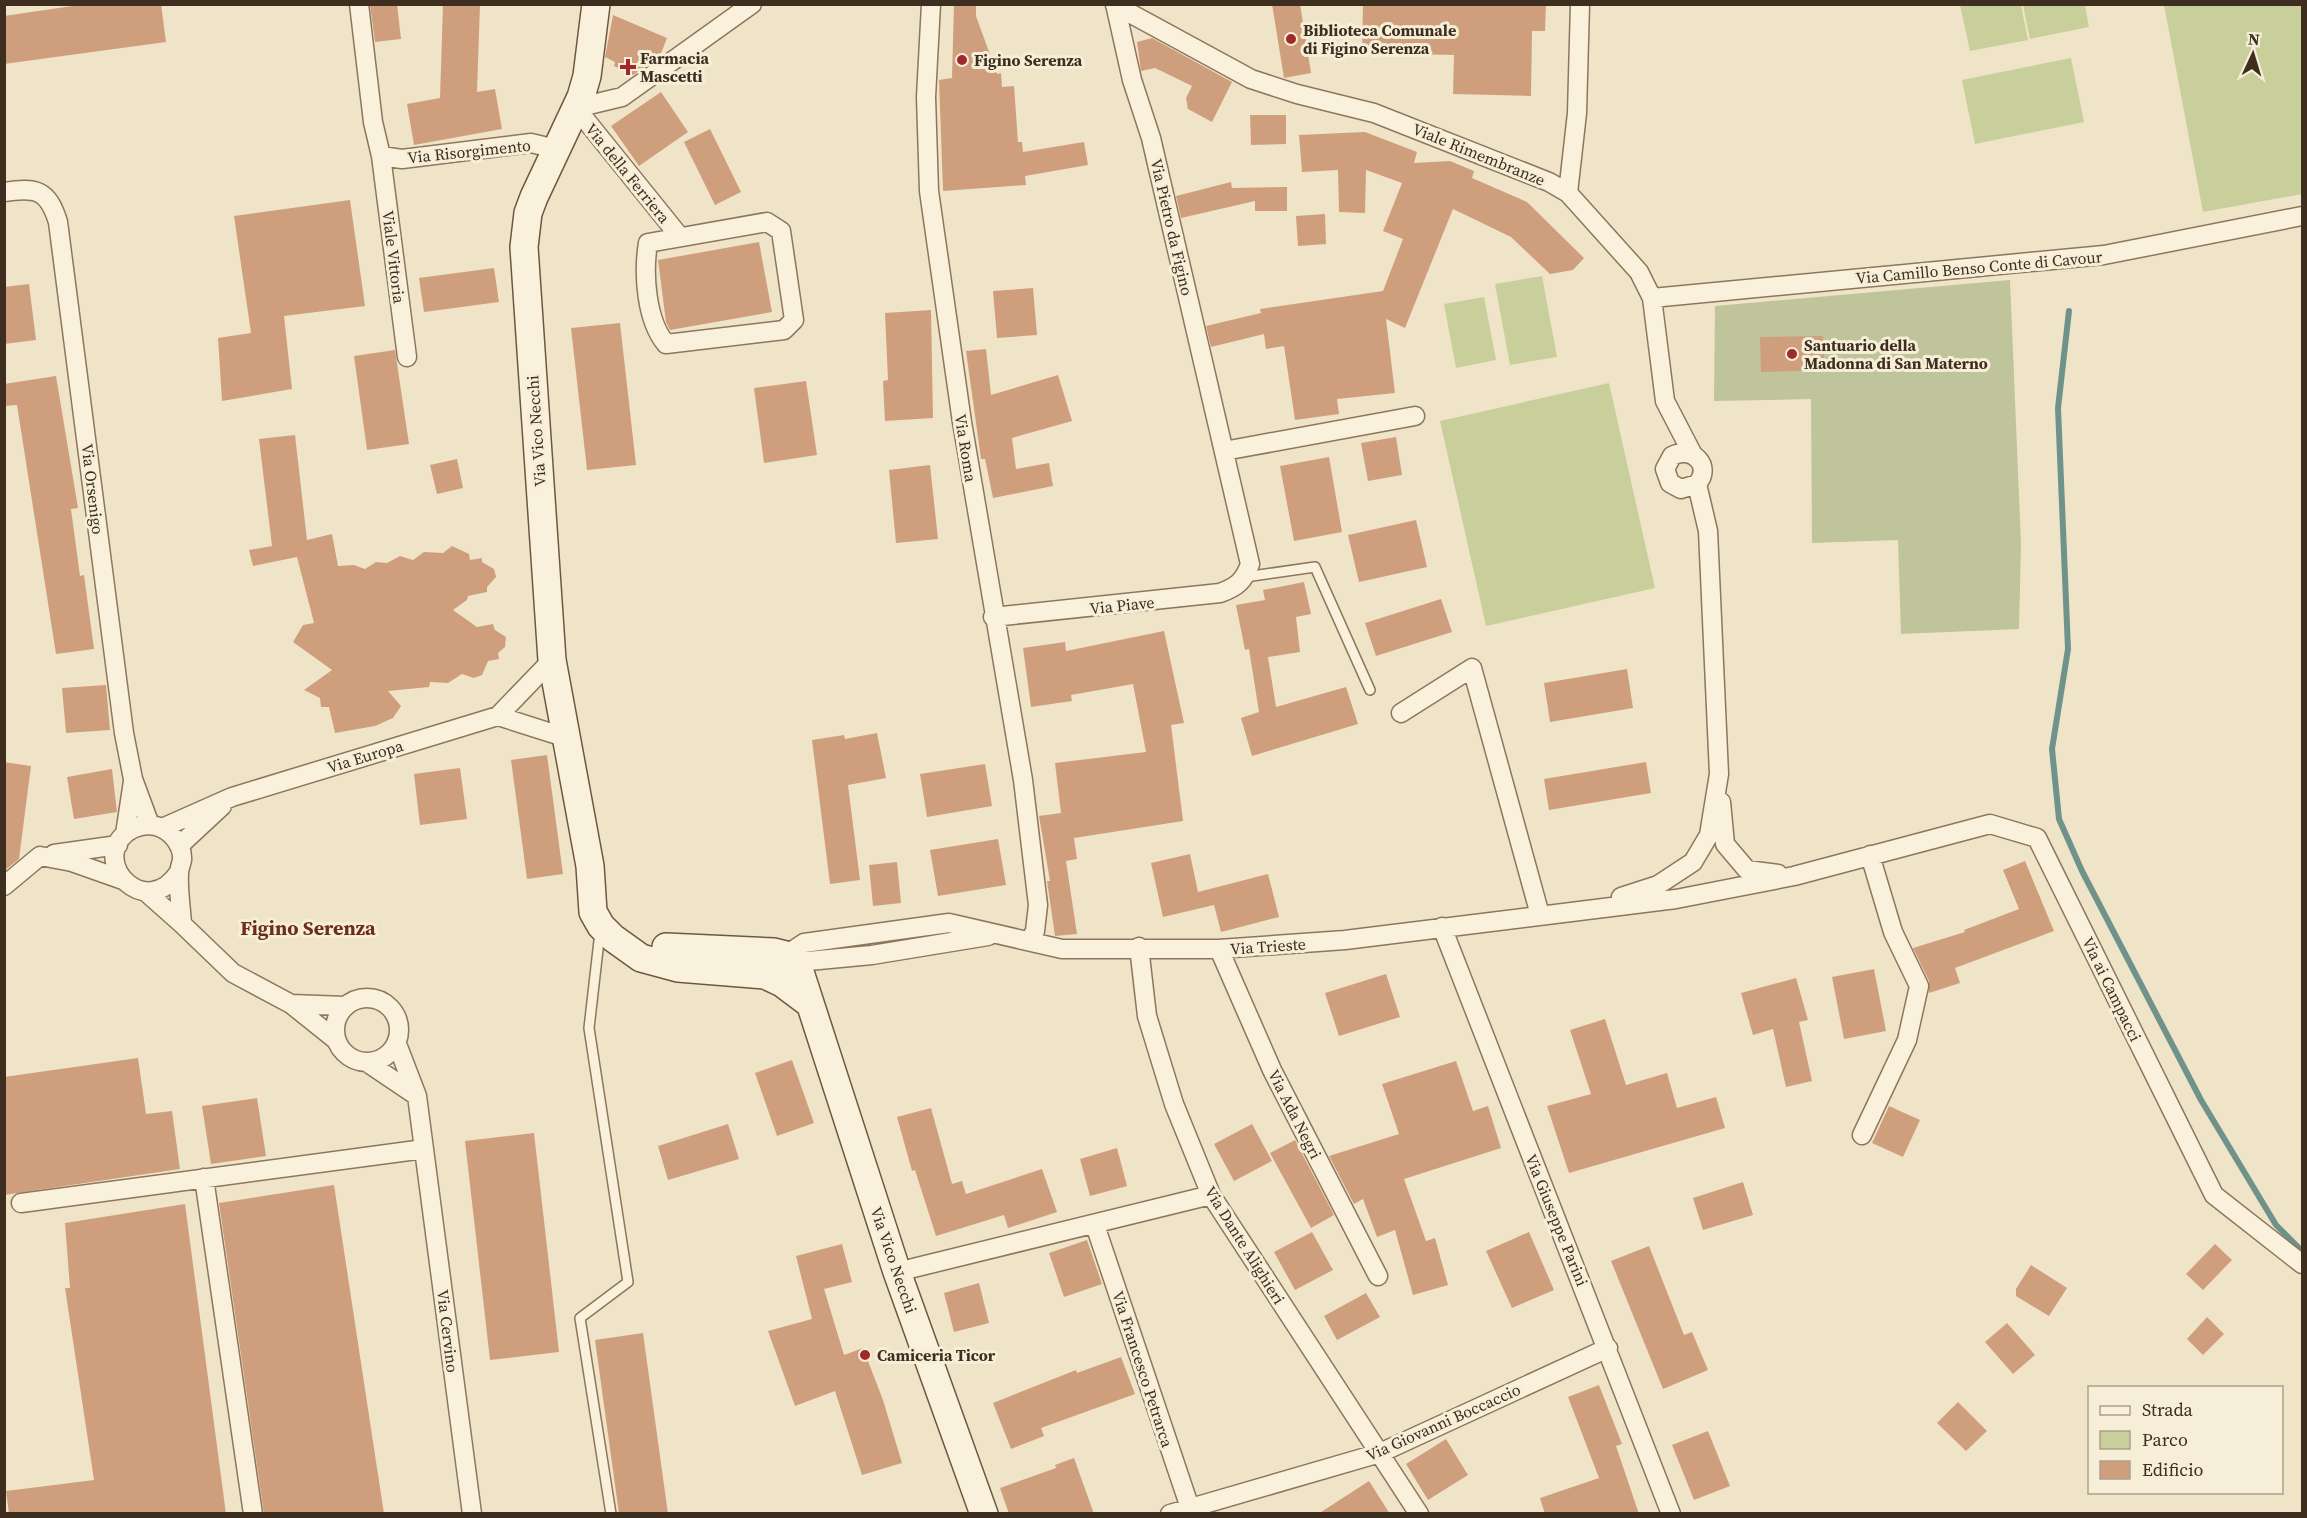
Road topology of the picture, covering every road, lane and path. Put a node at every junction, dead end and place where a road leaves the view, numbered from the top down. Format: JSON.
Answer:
{"nodes":[{"id":1,"x":359,"y":4,"type":"edge"},
{"id":2,"x":596,"y":4,"type":"edge"},
{"id":3,"x":752,"y":4,"type":"edge"},
{"id":4,"x":931,"y":4,"type":"edge"},
{"id":5,"x":1580,"y":4,"type":"edge"},
{"id":6,"x":1115,"y":5,"type":"edge"},
{"id":7,"x":576,"y":108,"type":"junction"},
{"id":8,"x":556,"y":149,"type":"junction"},
{"id":9,"x":381,"y":156,"type":"junction"},
{"id":10,"x":4,"y":192,"type":"edge"},
{"id":11,"x":1568,"y":193,"type":"junction"},
{"id":12,"x":2302,"y":216,"type":"edge"},
{"id":13,"x":680,"y":237,"type":"junction"},
{"id":14,"x":1652,"y":298,"type":"junction"},
{"id":15,"x":406,"y":357,"type":"dead end"},
{"id":16,"x":1665,"y":401,"type":"junction"},
{"id":17,"x":1415,"y":416,"type":"dead end"},
{"id":18,"x":1224,"y":451,"type":"junction"},
{"id":19,"x":1692,"y":453,"type":"junction"},
{"id":20,"x":1672,"y":456,"type":"junction"},
{"id":21,"x":1689,"y":487,"type":"junction"},
{"id":22,"x":1245,"y":577,"type":"junction"},
{"id":23,"x":993,"y":617,"type":"junction"},
{"id":24,"x":552,"y":660,"type":"junction"},
{"id":25,"x":1370,"y":690,"type":"dead end"},
{"id":26,"x":1401,"y":713,"type":"dead end"},
{"id":27,"x":498,"y":716,"type":"junction"},
{"id":28,"x":567,"y":738,"type":"junction"},
{"id":29,"x":1719,"y":774,"type":"junction"},
{"id":30,"x":133,"y":779,"type":"junction"},
{"id":31,"x":232,"y":796,"type":"junction"},
{"id":32,"x":156,"y":826,"type":"junction"},
{"id":33,"x":121,"y":840,"type":"junction"},
{"id":34,"x":179,"y":846,"type":"junction"},
{"id":35,"x":1870,"y":855,"type":"junction"},
{"id":36,"x":40,"y":856,"type":"junction"},
{"id":37,"x":590,"y":866,"type":"junction"},
{"id":38,"x":178,"y":872,"type":"junction"},
{"id":39,"x":1794,"y":876,"type":"junction"},
{"id":40,"x":123,"y":880,"type":"junction"},
{"id":41,"x":4,"y":886,"type":"edge"},
{"id":42,"x":146,"y":892,"type":"junction"},
{"id":43,"x":1591,"y":908,"type":"junction"},
{"id":44,"x":1540,"y":915,"type":"junction"},
{"id":45,"x":182,"y":924,"type":"junction"},
{"id":46,"x":601,"y":926,"type":"junction"},
{"id":47,"x":1442,"y":927,"type":"junction"},
{"id":48,"x":1013,"y":938,"type":"junction"},
{"id":49,"x":1139,"y":947,"type":"junction"},
{"id":50,"x":1219,"y":949,"type":"junction"},
{"id":51,"x":789,"y":960,"type":"junction"},
{"id":52,"x":706,"y":970,"type":"junction"},
{"id":53,"x":803,"y":998,"type":"junction"},
{"id":54,"x":291,"y":1004,"type":"junction"},
{"id":55,"x":345,"y":1006,"type":"junction"},
{"id":56,"x":336,"y":1040,"type":"junction"},
{"id":57,"x":397,"y":1044,"type":"junction"},
{"id":58,"x":368,"y":1063,"type":"junction"},
{"id":59,"x":417,"y":1096,"type":"junction"},
{"id":60,"x":1862,"y":1135,"type":"dead end"},
{"id":61,"x":424,"y":1149,"type":"junction"},
{"id":62,"x":204,"y":1179,"type":"junction"},
{"id":63,"x":1211,"y":1194,"type":"junction"},
{"id":64,"x":21,"y":1203,"type":"dead end"},
{"id":65,"x":1095,"y":1225,"type":"junction"},
{"id":66,"x":2302,"y":1264,"type":"edge"},
{"id":67,"x":897,"y":1272,"type":"junction"},
{"id":68,"x":1378,"y":1276,"type":"dead end"},
{"id":69,"x":1608,"y":1348,"type":"junction"},
{"id":70,"x":1380,"y":1453,"type":"junction"},
{"id":71,"x":1191,"y":1510,"type":"edge"},
{"id":72,"x":253,"y":1514,"type":"edge"},
{"id":73,"x":472,"y":1514,"type":"edge"},
{"id":74,"x":611,"y":1514,"type":"edge"},
{"id":75,"x":984,"y":1514,"type":"edge"},
{"id":76,"x":1170,"y":1514,"type":"edge"},
{"id":77,"x":1419,"y":1514,"type":"edge"},
{"id":78,"x":1671,"y":1514,"type":"edge"}],
"edges":[{"from":1,"to":9,"type":"street","name":"Viale Vittoria"},
{"from":2,"to":7,"type":"street","name":"Via Vico Necchi"},
{"from":3,"to":7,"type":"street"},
{"from":4,"to":23,"type":"street","name":"Via Roma"},
{"from":5,"to":11,"type":"street"},
{"from":6,"to":11,"type":"street","name":"Viale Rimembranze"},
{"from":6,"to":18,"type":"street","name":"Via Pietro da Figino"},
{"from":7,"to":8,"type":"street","name":"Via Vico Necchi"},
{"from":7,"to":13,"type":"street","name":"Via della Ferriera"},
{"from":8,"to":9,"type":"street","name":"Via Risorgimento"},
{"from":8,"to":24,"type":"street","name":"Via Vico Necchi"},
{"from":9,"to":15,"type":"street","name":"Viale Vittoria"},
{"from":10,"to":30,"type":"street","name":"Via Orsenigo"},
{"from":11,"to":14,"type":"street","name":"Viale Rimembranze"},
{"from":12,"to":14,"type":"street","name":"Via Camillo Benso Conte di Cavour"},
{"from":13,"to":13,"type":"street","name":"Via della Ferriera"},
{"from":14,"to":16,"type":"street","name":"Viale Rimembranze"},
{"from":16,"to":19,"type":"street","name":"Viale Rimembranze"},
{"from":16,"to":20,"type":"street"},
{"from":17,"to":18,"type":"street"},
{"from":18,"to":22,"type":"street"},
{"from":19,"to":20,"type":"street"},
{"from":19,"to":21,"type":"street"},
{"from":20,"to":21,"type":"street"},
{"from":21,"to":29,"type":"street"},
{"from":22,"to":23,"type":"street","name":"Via Piave"},
{"from":22,"to":25,"type":"lane","name":"Via Piave"},
{"from":23,"to":48,"type":"street","name":"Via Roma"},
{"from":24,"to":27,"type":"street","name":"Via Europa"},
{"from":24,"to":28,"type":"street","name":"Via Vico Necchi"},
{"from":26,"to":44,"type":"street"},
{"from":27,"to":28,"type":"street"},
{"from":27,"to":31,"type":"street","name":"Via Europa"},
{"from":28,"to":37,"type":"street","name":"Via Vico Necchi"},
{"from":29,"to":39,"type":"street"},
{"from":29,"to":43,"type":"street"},
{"from":30,"to":32,"type":"street","name":"Via Orsenigo"},
{"from":30,"to":33,"type":"street"},
{"from":31,"to":32,"type":"street","name":"Via Europa"},
{"from":31,"to":34,"type":"street"},
{"from":32,"to":33,"type":"street"},
{"from":32,"to":34,"type":"street"},
{"from":33,"to":36,"type":"street"},
{"from":33,"to":40,"type":"street"},
{"from":34,"to":38,"type":"street"},
{"from":35,"to":39,"type":"street","name":"Via ai Campacci"},
{"from":35,"to":60,"type":"street"},
{"from":35,"to":66,"type":"street","name":"Via ai Campacci"},
{"from":36,"to":40,"type":"street"},
{"from":36,"to":41,"type":"street"},
{"from":37,"to":46,"type":"street","name":"Via Vico Necchi"},
{"from":37,"to":51,"type":"street","name":"Via Vico Necchi"},
{"from":38,"to":42,"type":"street"},
{"from":38,"to":45,"type":"street"},
{"from":39,"to":43,"type":"street","name":"Via ai Campacci"},
{"from":40,"to":42,"type":"street"},
{"from":42,"to":45,"type":"street","name":"Via Cervino"},
{"from":43,"to":44,"type":"street","name":"Via Trieste"},
{"from":44,"to":47,"type":"street","name":"Via Trieste"},
{"from":45,"to":54,"type":"street","name":"Via Cervino"},
{"from":46,"to":52,"type":"street","name":"Via Vico Necchi"},
{"from":46,"to":74,"type":"lane"},
{"from":47,"to":50,"type":"street","name":"Via Trieste"},
{"from":47,"to":69,"type":"street","name":"Via Giuseppe Parini"},
{"from":48,"to":49,"type":"street","name":"Via Trieste"},
{"from":48,"to":51,"type":"street","name":"Via Trieste"},
{"from":49,"to":50,"type":"street","name":"Via Trieste"},
{"from":49,"to":63,"type":"street","name":"Via Dante Alighieri"},
{"from":50,"to":68,"type":"street","name":"Via Ada Negri"},
{"from":51,"to":52,"type":"street","name":"Via Vico Necchi"},
{"from":51,"to":53,"type":"street","name":"Via Vico Necchi"},
{"from":52,"to":53,"type":"street","name":"Via Vico Necchi"},
{"from":53,"to":67,"type":"street","name":"Via Vico Necchi"},
{"from":54,"to":55,"type":"street","name":"Via Cervino"},
{"from":54,"to":56,"type":"street","name":"Via Cervino"},
{"from":55,"to":56,"type":"street"},
{"from":55,"to":57,"type":"street","name":"Via Cervino"},
{"from":56,"to":58,"type":"street","name":"Via Cervino"},
{"from":57,"to":58,"type":"street"},
{"from":57,"to":59,"type":"street","name":"Via Cervino"},
{"from":58,"to":59,"type":"street","name":"Via Cervino"},
{"from":59,"to":61,"type":"street","name":"Via Cervino"},
{"from":61,"to":62,"type":"street"},
{"from":61,"to":73,"type":"street","name":"Via Cervino"},
{"from":62,"to":64,"type":"street"},
{"from":62,"to":72,"type":"street"},
{"from":63,"to":65,"type":"street"},
{"from":63,"to":70,"type":"street","name":"Via Dante Alighieri"},
{"from":65,"to":67,"type":"street"},
{"from":65,"to":71,"type":"street","name":"Via Francesco Petrarca"},
{"from":67,"to":75,"type":"street","name":"Via Vico Necchi"},
{"from":69,"to":70,"type":"street","name":"Via Giovanni Boccaccio"},
{"from":69,"to":78,"type":"street","name":"Via Giuseppe Parini"},
{"from":70,"to":71,"type":"street","name":"Via Giovanni Boccaccio"},
{"from":70,"to":77,"type":"street","name":"Via Dante Alighieri"},
{"from":71,"to":76,"type":"street","name":"Via Giovanni Boccaccio"}]}
